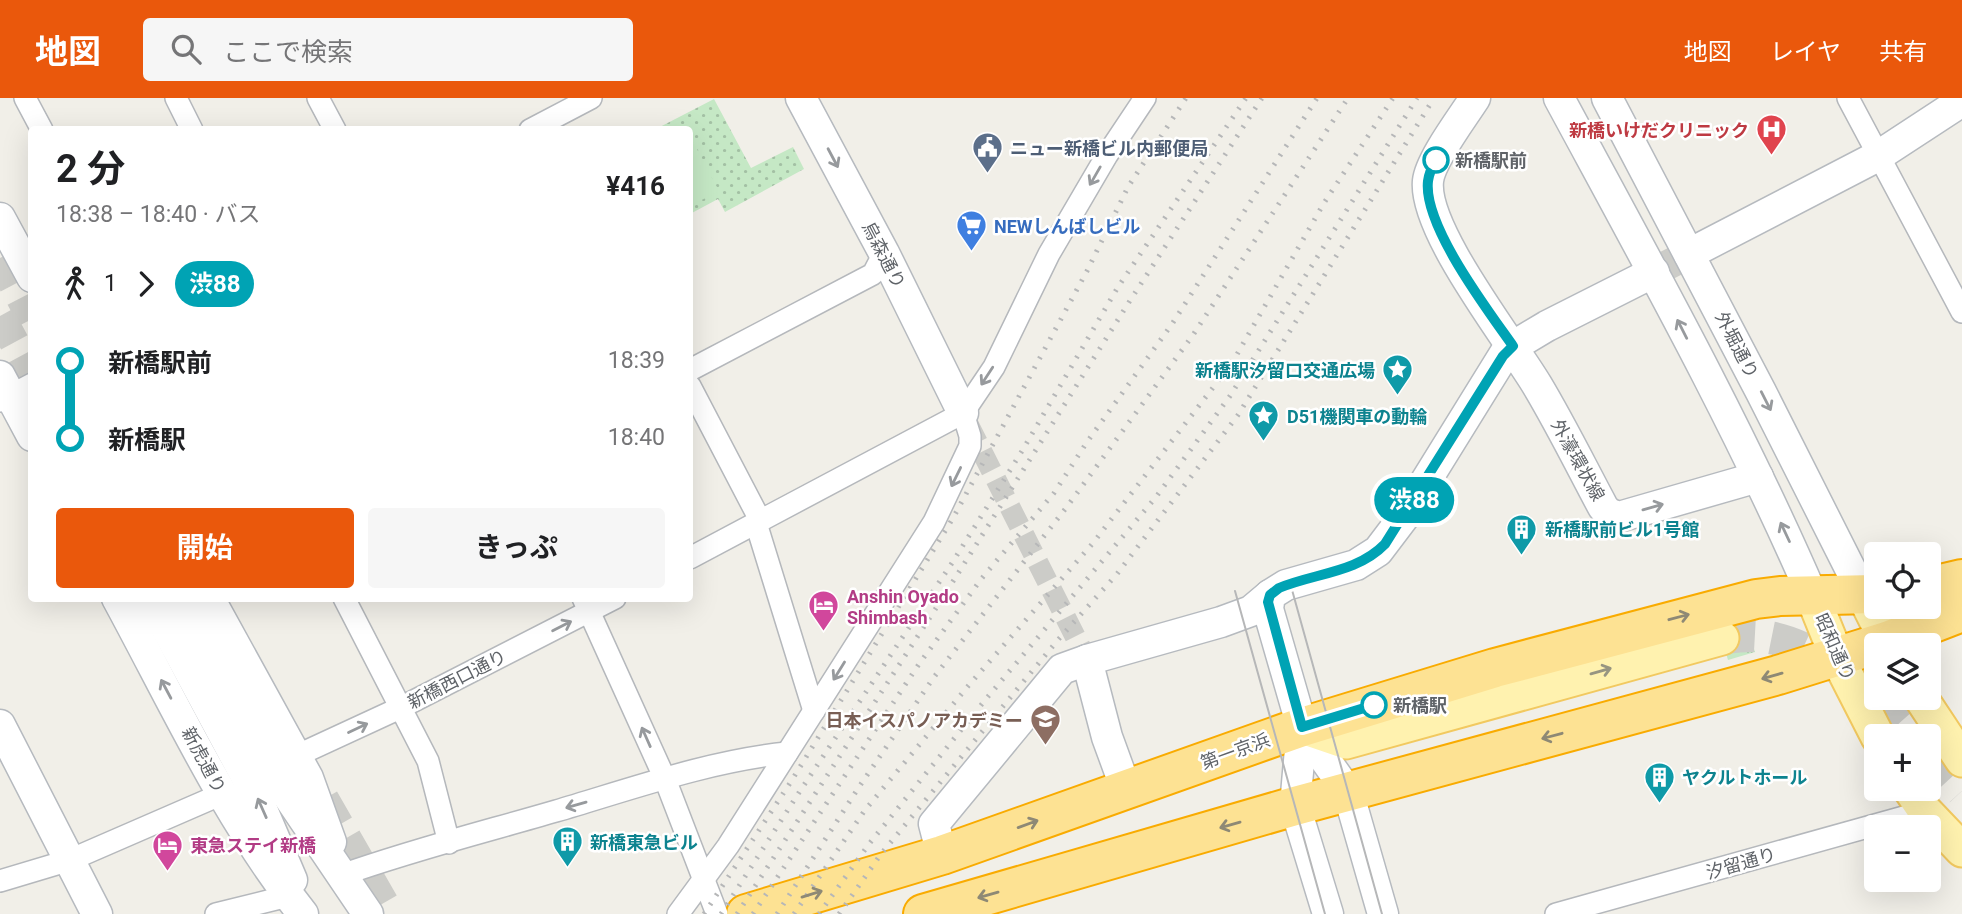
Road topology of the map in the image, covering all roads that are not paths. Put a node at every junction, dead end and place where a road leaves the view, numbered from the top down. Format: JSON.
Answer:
{"nodes":[{"id":1,"x":25,"y":98,"type":"edge"},
{"id":2,"x":176,"y":98,"type":"edge"},
{"id":3,"x":318,"y":98,"type":"edge"},
{"id":4,"x":591,"y":98,"type":"edge"},
{"id":5,"x":801,"y":98,"type":"edge"},
{"id":6,"x":1145,"y":98,"type":"edge"},
{"id":7,"x":1475,"y":98,"type":"edge"},
{"id":8,"x":1559,"y":98,"type":"edge"},
{"id":9,"x":1607,"y":98,"type":"edge"},
{"id":10,"x":1848,"y":98,"type":"edge"},
{"id":11,"x":1962,"y":101,"type":"edge"},
{"id":12,"x":40,"y":126,"type":"edge"},
{"id":13,"x":189,"y":126,"type":"edge"},
{"id":14,"x":333,"y":126,"type":"edge"},
{"id":15,"x":538,"y":126,"type":"edge"},
{"id":16,"x":1878,"y":156,"type":"junction"},
{"id":17,"x":0,"y":218,"type":"edge"},
{"id":18,"x":884,"y":253,"type":"junction"},
{"id":19,"x":1689,"y":254,"type":"junction"},
{"id":20,"x":28,"y":270,"type":"edge"},
{"id":21,"x":1654,"y":272,"type":"junction"},
{"id":22,"x":1962,"y":312,"type":"edge"},
{"id":23,"x":1513,"y":346,"type":"junction"},
{"id":24,"x":693,"y":368,"type":"edge"},
{"id":25,"x":10,"y":389,"type":"edge"},
{"id":26,"x":693,"y":392,"type":"edge"},
{"id":27,"x":963,"y":413,"type":"junction"},
{"id":28,"x":28,"y":427,"type":"edge"},
{"id":29,"x":1758,"y":477,"type":"junction"},
{"id":30,"x":758,"y":522,"type":"junction"},
{"id":31,"x":693,"y":556,"type":"edge"},
{"id":32,"x":1962,"y":579,"type":"edge"},
{"id":33,"x":1864,"y":583,"type":"edge"},
{"id":34,"x":1941,"y":584,"type":"edge"},
{"id":35,"x":1864,"y":594,"type":"edge"},
{"id":36,"x":1270,"y":595,"type":"junction"},
{"id":37,"x":1812,"y":595,"type":"junction"},
{"id":38,"x":119,"y":602,"type":"edge"},
{"id":39,"x":152,"y":602,"type":"edge"},
{"id":40,"x":181,"y":602,"type":"edge"},
{"id":41,"x":211,"y":602,"type":"edge"},
{"id":42,"x":346,"y":602,"type":"edge"},
{"id":43,"x":587,"y":605,"type":"edge"},
{"id":44,"x":1962,"y":612,"type":"edge"},
{"id":45,"x":1913,"y":633,"type":"edge"},
{"id":46,"x":1722,"y":638,"type":"tunnel mouth"},
{"id":47,"x":1864,"y":649,"type":"edge"},
{"id":48,"x":1838,"y":655,"type":"junction"},
{"id":49,"x":1074,"y":665,"type":"junction"},
{"id":50,"x":402,"y":707,"type":"junction"},
{"id":51,"x":814,"y":710,"type":"junction"},
{"id":52,"x":1929,"y":710,"type":"edge"},
{"id":53,"x":1872,"y":724,"type":"edge"},
{"id":54,"x":0,"y":725,"type":"edge"},
{"id":55,"x":1302,"y":727,"type":"junction"},
{"id":56,"x":787,"y":753,"type":"junction"},
{"id":57,"x":296,"y":756,"type":"junction"},
{"id":58,"x":1962,"y":760,"type":"edge"},
{"id":59,"x":665,"y":779,"type":"junction"},
{"id":60,"x":1126,"y":789,"type":"junction"},
{"id":61,"x":1348,"y":792,"type":"junction"},
{"id":62,"x":222,"y":794,"type":"junction"},
{"id":63,"x":1915,"y":801,"type":"edge"},
{"id":64,"x":1919,"y":801,"type":"edge"},
{"id":65,"x":1296,"y":806,"type":"junction"},
{"id":66,"x":449,"y":843,"type":"junction"},
{"id":67,"x":1962,"y":850,"type":"edge"},
{"id":68,"x":942,"y":855,"type":"junction"},
{"id":69,"x":69,"y":860,"type":"junction"},
{"id":70,"x":342,"y":875,"type":"junction"},
{"id":71,"x":703,"y":879,"type":"junction"},
{"id":72,"x":0,"y":881,"type":"edge"},
{"id":73,"x":301,"y":908,"type":"edge"},
{"id":74,"x":97,"y":914,"type":"edge"},
{"id":75,"x":216,"y":914,"type":"edge"},
{"id":76,"x":368,"y":914,"type":"edge"},
{"id":77,"x":678,"y":914,"type":"edge"},
{"id":78,"x":717,"y":914,"type":"edge"},
{"id":79,"x":746,"y":914,"type":"edge"},
{"id":80,"x":923,"y":914,"type":"edge"},
{"id":81,"x":1328,"y":914,"type":"edge"},
{"id":82,"x":1383,"y":914,"type":"edge"},
{"id":83,"x":1556,"y":914,"type":"edge"}],
"edges":[{"from":1,"to":12,"type":"street"},
{"from":2,"to":13,"type":"street"},
{"from":3,"to":14,"type":"street"},
{"from":4,"to":15,"type":"street"},
{"from":5,"to":18,"type":"main road","name":"烏森通り","one_way":true},
{"from":6,"to":27,"type":"street","one_way":true},
{"from":7,"to":23,"type":"main road","name":"外濠環状線"},
{"from":8,"to":21,"type":"main road"},
{"from":9,"to":19,"type":"main road","name":"外堀通り"},
{"from":10,"to":16,"type":"street"},
{"from":11,"to":16,"type":"main road"},
{"from":16,"to":19,"type":"main road"},
{"from":16,"to":22,"type":"street"},
{"from":17,"to":20,"type":"main road"},
{"from":18,"to":24,"type":"street"},
{"from":18,"to":27,"type":"main road","name":"烏森通り"},
{"from":19,"to":33,"type":"main road","name":"外堀通り","one_way":true},
{"from":21,"to":23,"type":"main road"},
{"from":29,"to":21,"type":"main road","one_way":true},
{"from":23,"to":29,"type":"main road","name":"外濠環状線","one_way":true},
{"from":23,"to":36,"type":"main road"},
{"from":25,"to":28,"type":"main road"},
{"from":26,"to":30,"type":"street"},
{"from":27,"to":30,"type":"street"},
{"from":27,"to":51,"type":"street","one_way":true},
{"from":37,"to":29,"type":"main road","one_way":true},
{"from":30,"to":31,"type":"street"},
{"from":30,"to":51,"type":"street"},
{"from":32,"to":34,"type":"highway"},
{"from":35,"to":37,"type":"highway","name":"第一京浜"},
{"from":36,"to":49,"type":"main road"},
{"from":36,"to":55,"type":"main road"},
{"from":37,"to":48,"type":"main road","name":"昭和通り"},
{"from":55,"to":37,"type":"highway","name":"第一京浜","one_way":true},
{"from":62,"to":38,"type":"main road","name":"新虎通り","one_way":true},
{"from":73,"to":39,"type":"main road","one_way":true},
{"from":40,"to":70,"type":"main road"},
{"from":41,"to":57,"type":"main road"},
{"from":42,"to":50,"type":"street"},
{"from":50,"to":43,"type":"street","name":"新橋西口通り","one_way":true},
{"from":59,"to":43,"type":"street","one_way":true},
{"from":44,"to":45,"type":"highway"},
{"from":55,"to":46,"type":"main road","one_way":true},
{"from":47,"to":48,"type":"highway"},
{"from":48,"to":53,"type":"main road","name":"昭和通り"},
{"from":48,"to":61,"type":"highway","one_way":true},
{"from":49,"to":60,"type":"main road"},
{"from":49,"to":68,"type":"main road"},
{"from":57,"to":50,"type":"street","name":"新橋西口通り","one_way":true},
{"from":50,"to":66,"type":"street"},
{"from":51,"to":56,"type":"street"},
{"from":52,"to":58,"type":"main road"},
{"from":54,"to":69,"type":"main road"},
{"from":55,"to":60,"type":"highway","name":"第一京浜"},
{"from":55,"to":61,"type":"main road"},
{"from":55,"to":65,"type":"main road"},
{"from":56,"to":59,"type":"street"},
{"from":56,"to":71,"type":"street"},
{"from":57,"to":70,"type":"main road"},
{"from":59,"to":66,"type":"street","one_way":true},
{"from":59,"to":71,"type":"street"},
{"from":68,"to":60,"type":"highway","name":"第一京浜","one_way":true},
{"from":61,"to":65,"type":"highway"},
{"from":61,"to":82,"type":"main road"},
{"from":62,"to":69,"type":"street"},
{"from":62,"to":73,"type":"main road","name":"新虎通り"},
{"from":63,"to":83,"type":"street","name":"汐留通り"},
{"from":64,"to":67,"type":"main road"},
{"from":65,"to":80,"type":"highway","one_way":true},
{"from":65,"to":81,"type":"main road"},
{"from":66,"to":70,"type":"street"},
{"from":79,"to":68,"type":"highway","name":"第一京浜","one_way":true},
{"from":69,"to":72,"type":"street"},
{"from":69,"to":74,"type":"main road"},
{"from":70,"to":76,"type":"main road"},
{"from":71,"to":77,"type":"street"},
{"from":71,"to":78,"type":"street"},
{"from":73,"to":75,"type":"street"}]}
